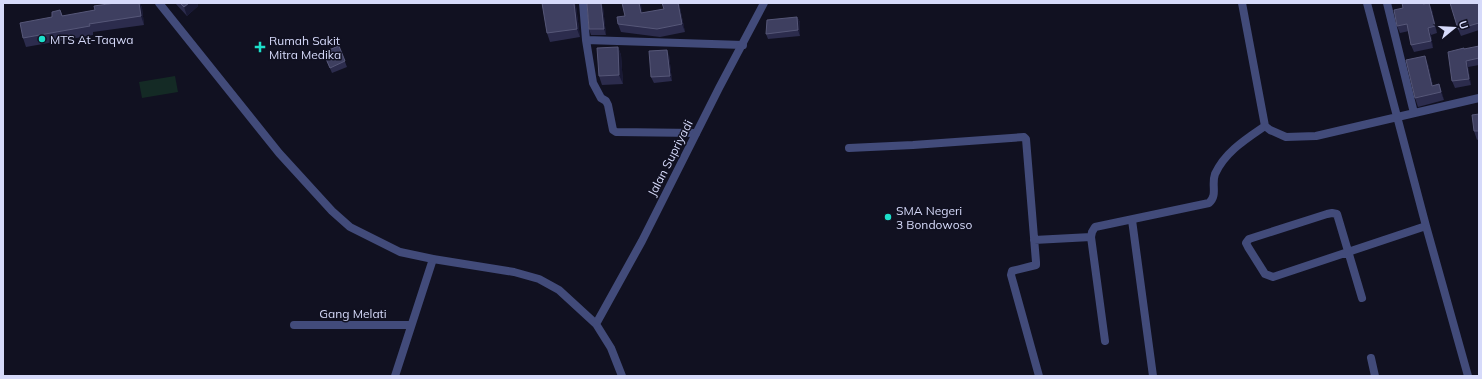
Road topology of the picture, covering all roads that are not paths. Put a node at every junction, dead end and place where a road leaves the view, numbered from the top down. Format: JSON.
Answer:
{"nodes":[{"id":1,"x":159,"y":3,"type":"edge"},
{"id":2,"x":583,"y":3,"type":"edge"},
{"id":3,"x":764,"y":3,"type":"edge"},
{"id":4,"x":1242,"y":3,"type":"edge"},
{"id":5,"x":1367,"y":3,"type":"edge"},
{"id":6,"x":1387,"y":3,"type":"edge"},
{"id":7,"x":586,"y":40,"type":"junction"},
{"id":8,"x":743,"y":45,"type":"junction"},
{"id":9,"x":1479,"y":98,"type":"edge"},
{"id":10,"x":1414,"y":113,"type":"junction"},
{"id":11,"x":1398,"y":117,"type":"junction"},
{"id":12,"x":1265,"y":126,"type":"junction"},
{"id":13,"x":696,"y":133,"type":"junction"},
{"id":14,"x":848,"y":148,"type":"dead end"},
{"id":15,"x":1132,"y":220,"type":"junction"},
{"id":16,"x":1426,"y":226,"type":"junction"},
{"id":17,"x":1091,"y":237,"type":"junction"},
{"id":18,"x":1034,"y":240,"type":"junction"},
{"id":19,"x":1348,"y":252,"type":"junction"},
{"id":20,"x":433,"y":259,"type":"junction"},
{"id":21,"x":1362,"y":298,"type":"dead end"},
{"id":22,"x":596,"y":324,"type":"junction"},
{"id":23,"x":294,"y":325,"type":"dead end"},
{"id":24,"x":411,"y":325,"type":"junction"},
{"id":25,"x":1105,"y":341,"type":"dead end"},
{"id":26,"x":1371,"y":358,"type":"dead end"},
{"id":27,"x":395,"y":376,"type":"edge"},
{"id":28,"x":622,"y":376,"type":"edge"},
{"id":29,"x":1039,"y":376,"type":"edge"},
{"id":30,"x":1153,"y":376,"type":"edge"},
{"id":31,"x":1375,"y":376,"type":"edge"},
{"id":32,"x":1468,"y":376,"type":"edge"}],
"edges":[{"from":1,"to":20,"type":"street"},
{"from":2,"to":7,"type":"street"},
{"from":3,"to":8,"type":"street","name":"Jalan Supriyadi"},
{"from":4,"to":12,"type":"street"},
{"from":5,"to":11,"type":"street"},
{"from":6,"to":10,"type":"street"},
{"from":7,"to":8,"type":"street"},
{"from":7,"to":13,"type":"street"},
{"from":8,"to":13,"type":"street","name":"Jalan Supriyadi"},
{"from":9,"to":10,"type":"street"},
{"from":10,"to":11,"type":"street"},
{"from":11,"to":12,"type":"street"},
{"from":11,"to":16,"type":"street"},
{"from":12,"to":15,"type":"street"},
{"from":13,"to":22,"type":"street","name":"Jalan Supriyadi"},
{"from":14,"to":18,"type":"street"},
{"from":15,"to":17,"type":"street"},
{"from":15,"to":30,"type":"street"},
{"from":16,"to":19,"type":"street"},
{"from":16,"to":32,"type":"street"},
{"from":17,"to":18,"type":"street"},
{"from":17,"to":25,"type":"street"},
{"from":18,"to":29,"type":"street"},
{"from":19,"to":19,"type":"street"},
{"from":19,"to":21,"type":"street"},
{"from":20,"to":22,"type":"street"},
{"from":20,"to":24,"type":"street"},
{"from":22,"to":28,"type":"street"},
{"from":23,"to":24,"type":"street","name":"Gang Melati"},
{"from":24,"to":27,"type":"street"},
{"from":26,"to":31,"type":"street"}]}
